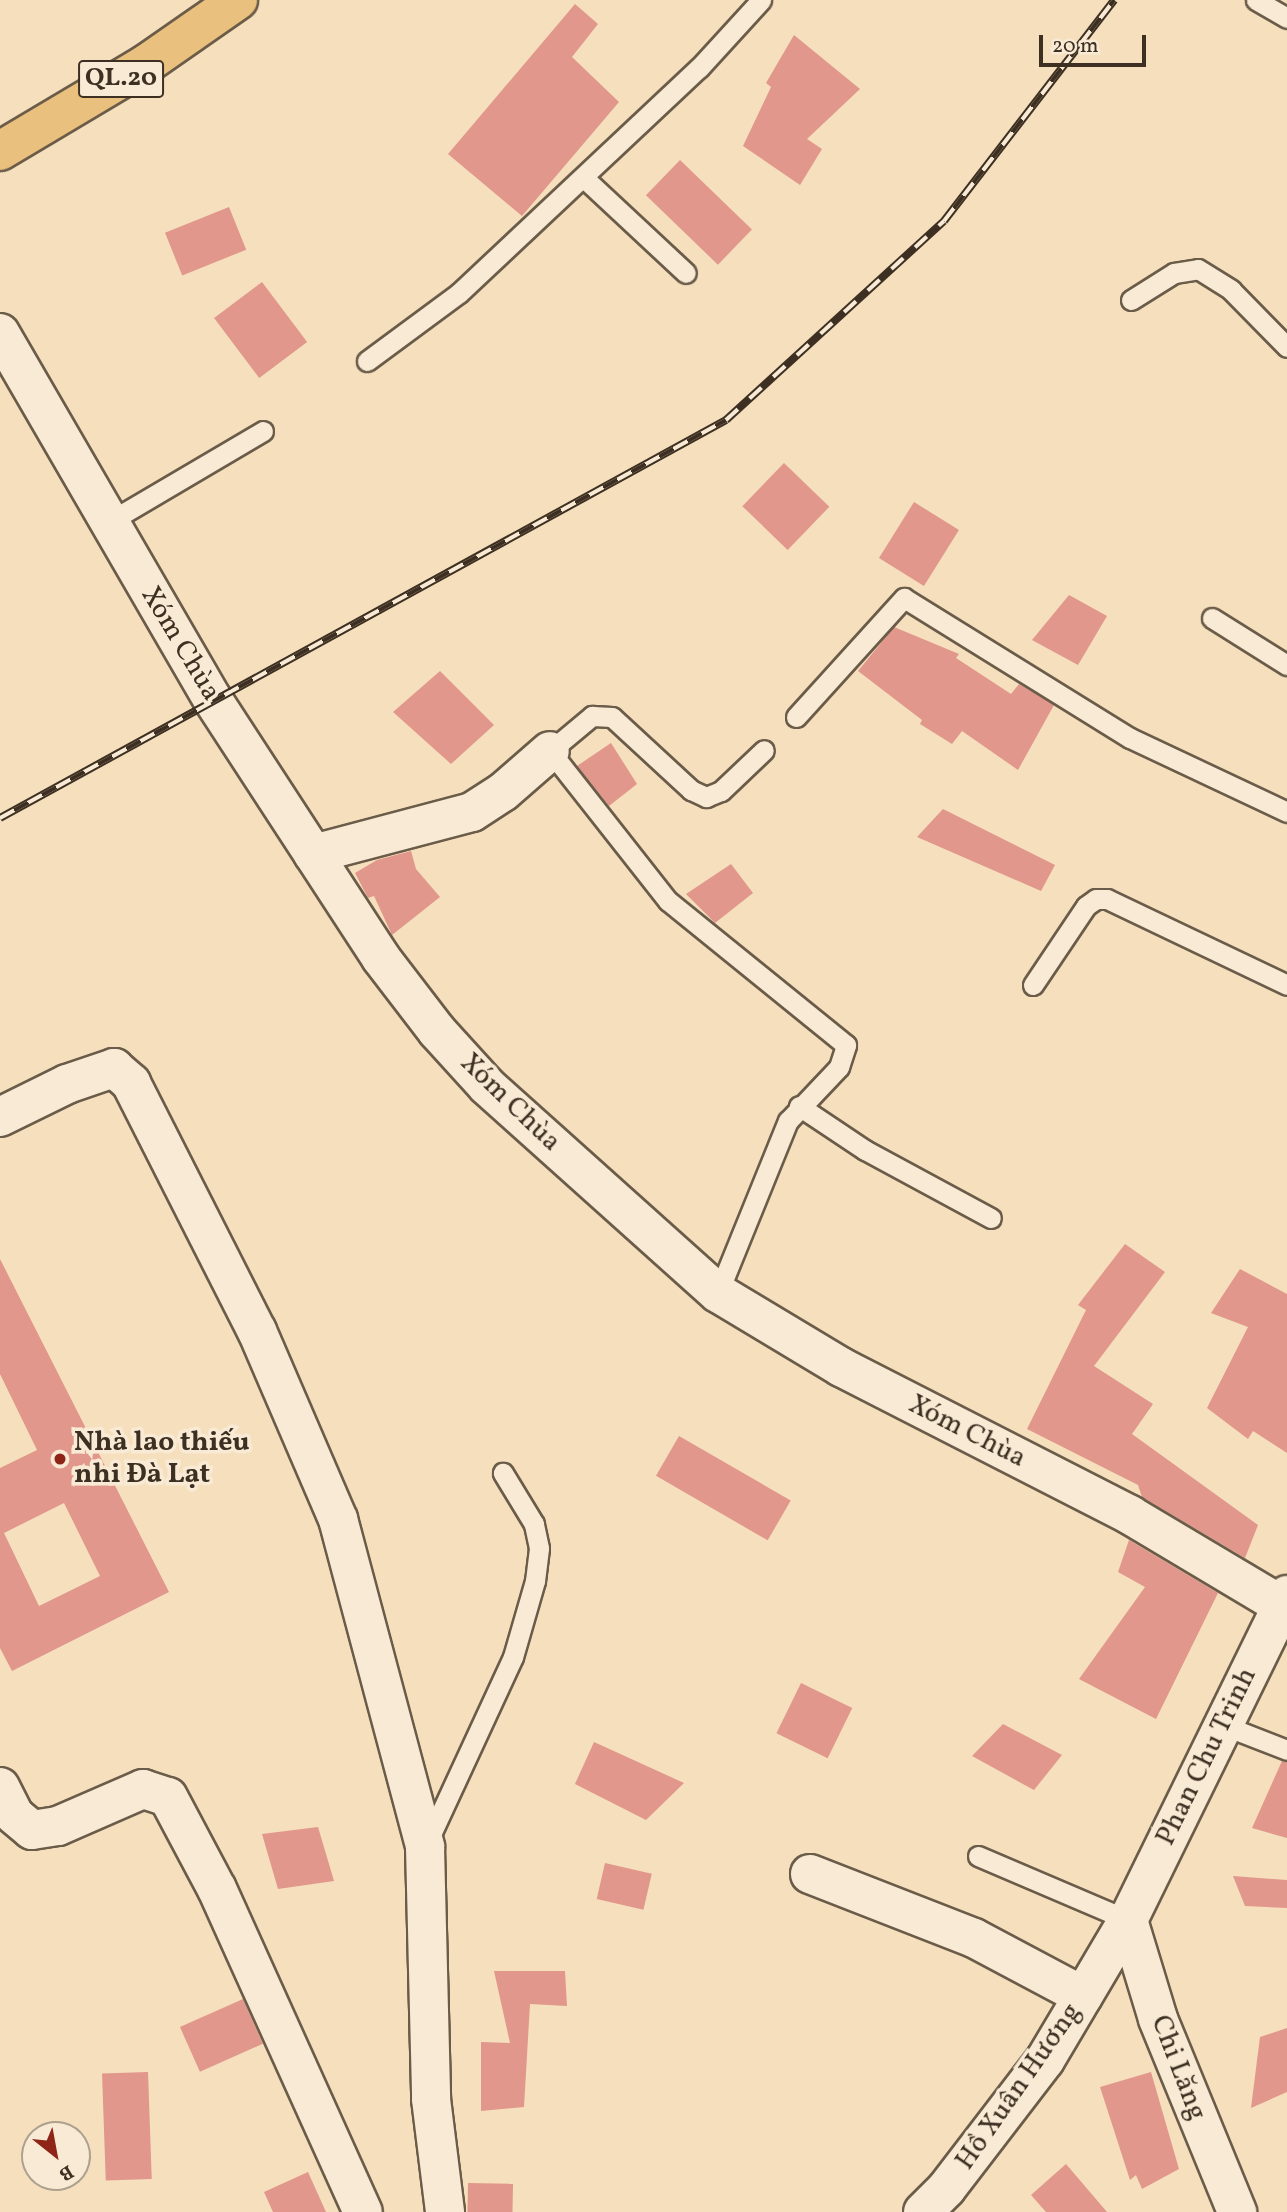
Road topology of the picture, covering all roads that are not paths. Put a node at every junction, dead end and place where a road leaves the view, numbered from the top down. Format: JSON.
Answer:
{"nodes":[{"id":1,"x":238,"y":0,"type":"edge"},
{"id":2,"x":761,"y":0,"type":"edge"},
{"id":3,"x":1256,"y":0,"type":"edge"},
{"id":4,"x":1287,"y":18,"type":"edge"},
{"id":5,"x":0,"y":151,"type":"edge"},
{"id":6,"x":584,"y":178,"type":"junction"},
{"id":7,"x":686,"y":273,"type":"dead end"},
{"id":8,"x":1131,"y":300,"type":"dead end"},
{"id":9,"x":0,"y":333,"type":"edge"},
{"id":10,"x":1287,"y":347,"type":"edge"},
{"id":11,"x":367,"y":361,"type":"dead end"},
{"id":12,"x":263,"y":431,"type":"dead end"},
{"id":13,"x":107,"y":523,"type":"junction"},
{"id":14,"x":1212,"y":618,"type":"dead end"},
{"id":15,"x":1287,"y":665,"type":"edge"},
{"id":16,"x":796,"y":717,"type":"dead end"},
{"id":17,"x":764,"y":750,"type":"dead end"},
{"id":18,"x":550,"y":751,"type":"junction"},
{"id":19,"x":1287,"y":813,"type":"edge"},
{"id":20,"x":313,"y":854,"type":"junction"},
{"id":21,"x":1033,"y":985,"type":"dead end"},
{"id":22,"x":1287,"y":985,"type":"edge"},
{"id":23,"x":799,"y":1106,"type":"junction"},
{"id":24,"x":0,"y":1117,"type":"edge"},
{"id":25,"x":991,"y":1218,"type":"dead end"},
{"id":26,"x":718,"y":1293,"type":"junction"},
{"id":27,"x":503,"y":1473,"type":"dead end"},
{"id":28,"x":1284,"y":1600,"type":"edge"},
{"id":29,"x":1223,"y":1725,"type":"junction"},
{"id":30,"x":1287,"y":1750,"type":"edge"},
{"id":31,"x":0,"y":1787,"type":"edge"},
{"id":32,"x":425,"y":1847,"type":"junction"},
{"id":33,"x":978,"y":1856,"type":"dead end"},
{"id":34,"x":810,"y":1874,"type":"dead end"},
{"id":35,"x":1128,"y":1920,"type":"junction"},
{"id":36,"x":1083,"y":1996,"type":"junction"},
{"id":37,"x":363,"y":2212,"type":"edge"},
{"id":38,"x":445,"y":2212,"type":"edge"},
{"id":39,"x":923,"y":2212,"type":"edge"},
{"id":40,"x":1237,"y":2212,"type":"edge"}],
"edges":[{"from":1,"to":5,"type":"highway","number":"QL.20"},
{"from":2,"to":6,"type":"lane"},
{"from":3,"to":4,"type":"lane"},
{"from":6,"to":7,"type":"lane"},
{"from":6,"to":11,"type":"lane"},
{"from":8,"to":10,"type":"lane"},
{"from":9,"to":13,"type":"street","name":"Xóm Chùa"},
{"from":12,"to":13,"type":"lane"},
{"from":13,"to":20,"type":"street","name":"Xóm Chùa"},
{"from":14,"to":15,"type":"lane"},
{"from":16,"to":19,"type":"lane"},
{"from":17,"to":18,"type":"lane"},
{"from":18,"to":20,"type":"street"},
{"from":18,"to":23,"type":"lane"},
{"from":20,"to":26,"type":"street","name":"Xóm Chùa"},
{"from":21,"to":22,"type":"lane"},
{"from":23,"to":25,"type":"lane"},
{"from":23,"to":26,"type":"lane"},
{"from":24,"to":32,"type":"street"},
{"from":26,"to":28,"type":"street","name":"Xóm Chùa"},
{"from":27,"to":32,"type":"lane"},
{"from":28,"to":29,"type":"street","name":"Phan Chu Trinh"},
{"from":29,"to":30,"type":"lane"},
{"from":29,"to":35,"type":"street","name":"Phan Chu Trinh"},
{"from":31,"to":37,"type":"street"},
{"from":32,"to":38,"type":"street"},
{"from":33,"to":35,"type":"lane"},
{"from":34,"to":36,"type":"street"},
{"from":35,"to":36,"type":"street","name":"Hồ Xuân Hương"},
{"from":35,"to":40,"type":"street","name":"Chi Lăng"},
{"from":36,"to":39,"type":"street","name":"Hồ Xuân Hương"}]}
